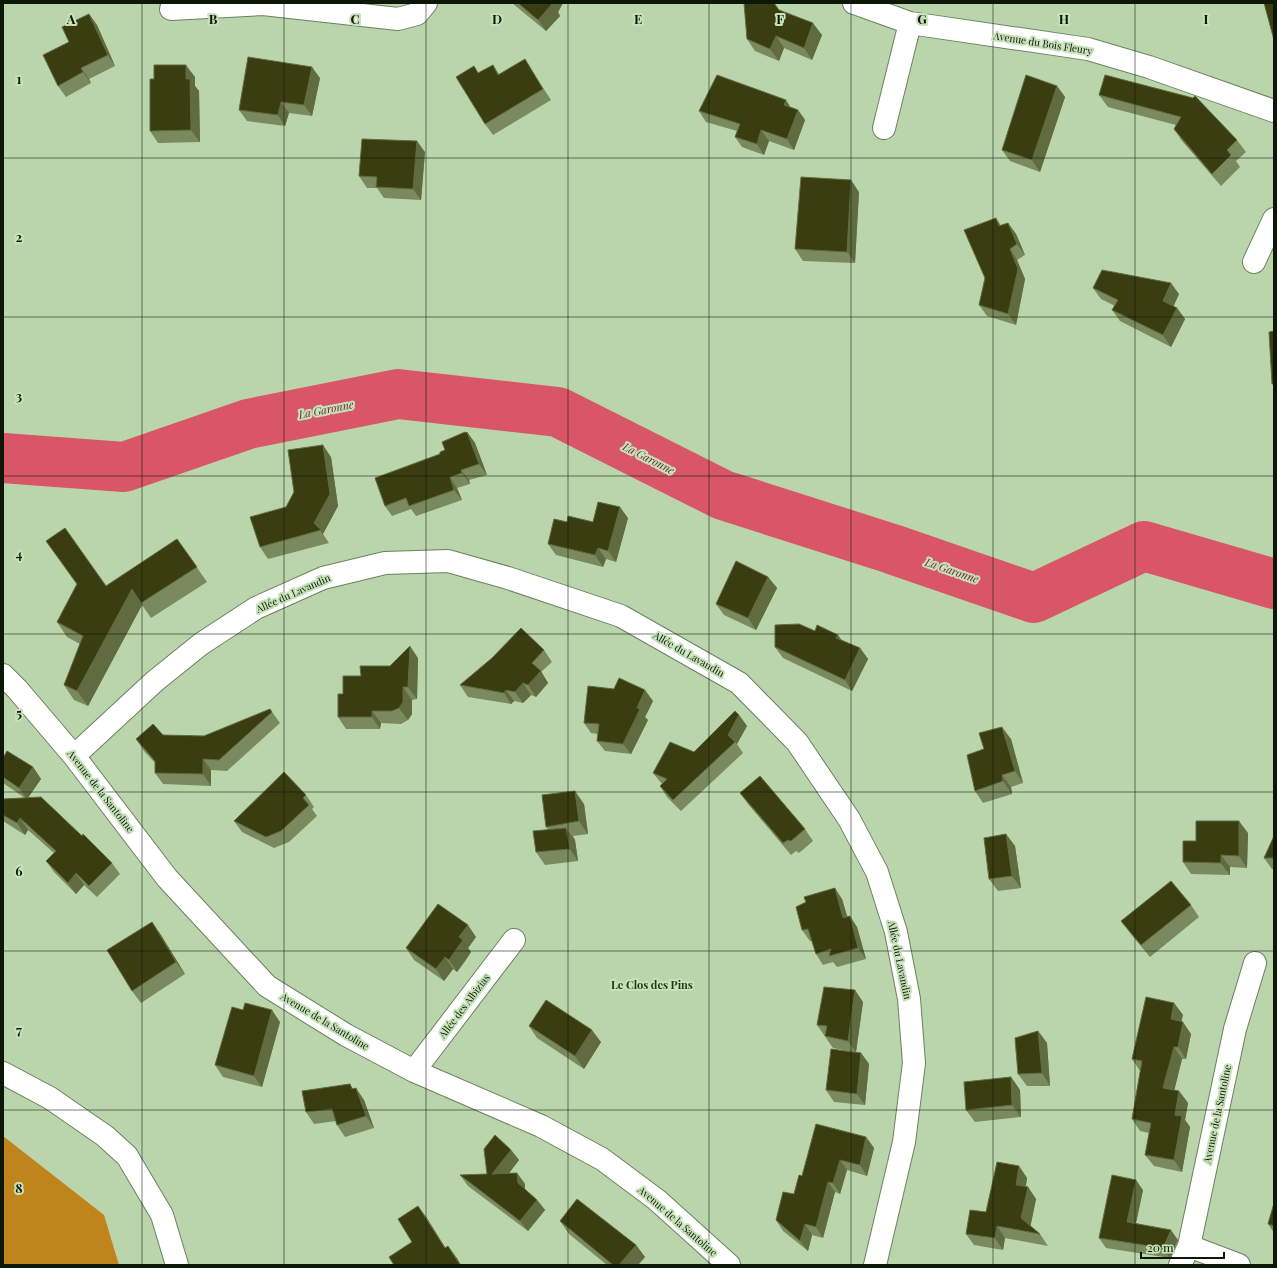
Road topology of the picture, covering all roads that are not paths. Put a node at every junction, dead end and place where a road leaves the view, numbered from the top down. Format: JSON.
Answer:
{"nodes":[{"id":1,"x":426,"y":3,"type":"edge"},
{"id":2,"x":854,"y":3,"type":"edge"},
{"id":3,"x":171,"y":9,"type":"dead end"},
{"id":4,"x":910,"y":23,"type":"junction"},
{"id":5,"x":1274,"y":110,"type":"edge"},
{"id":6,"x":884,"y":128,"type":"dead end"},
{"id":7,"x":1274,"y":220,"type":"edge"},
{"id":8,"x":1254,"y":262,"type":"dead end"},
{"id":9,"x":3,"y":675,"type":"edge"},
{"id":10,"x":74,"y":756,"type":"junction"},
{"id":11,"x":514,"y":940,"type":"dead end"},
{"id":12,"x":1255,"y":963,"type":"dead end"},
{"id":13,"x":414,"y":1071,"type":"junction"},
{"id":14,"x":3,"y":1073,"type":"edge"},
{"id":15,"x":1185,"y":1256,"type":"edge"},
{"id":16,"x":175,"y":1264,"type":"edge"},
{"id":17,"x":729,"y":1265,"type":"edge"},
{"id":18,"x":875,"y":1265,"type":"edge"},
{"id":19,"x":1239,"y":1265,"type":"edge"}],
"edges":[{"from":1,"to":3,"type":"street"},
{"from":2,"to":4,"type":"street","name":"Avenue du Bois Fleury"},
{"from":4,"to":5,"type":"street","name":"Avenue du Bois Fleury"},
{"from":4,"to":6,"type":"street"},
{"from":7,"to":8,"type":"street"},
{"from":9,"to":10,"type":"street","name":"Avenue de la Santoline"},
{"from":10,"to":13,"type":"street","name":"Avenue de la Santoline"},
{"from":10,"to":18,"type":"street","name":"Allée du Lavandin"},
{"from":11,"to":13,"type":"street","name":"Allée des Albizias"},
{"from":12,"to":15,"type":"street","name":"Avenue de la Santoline"},
{"from":13,"to":17,"type":"street","name":"Avenue de la Santoline"},
{"from":14,"to":16,"type":"street"},
{"from":15,"to":19,"type":"street"}]}
